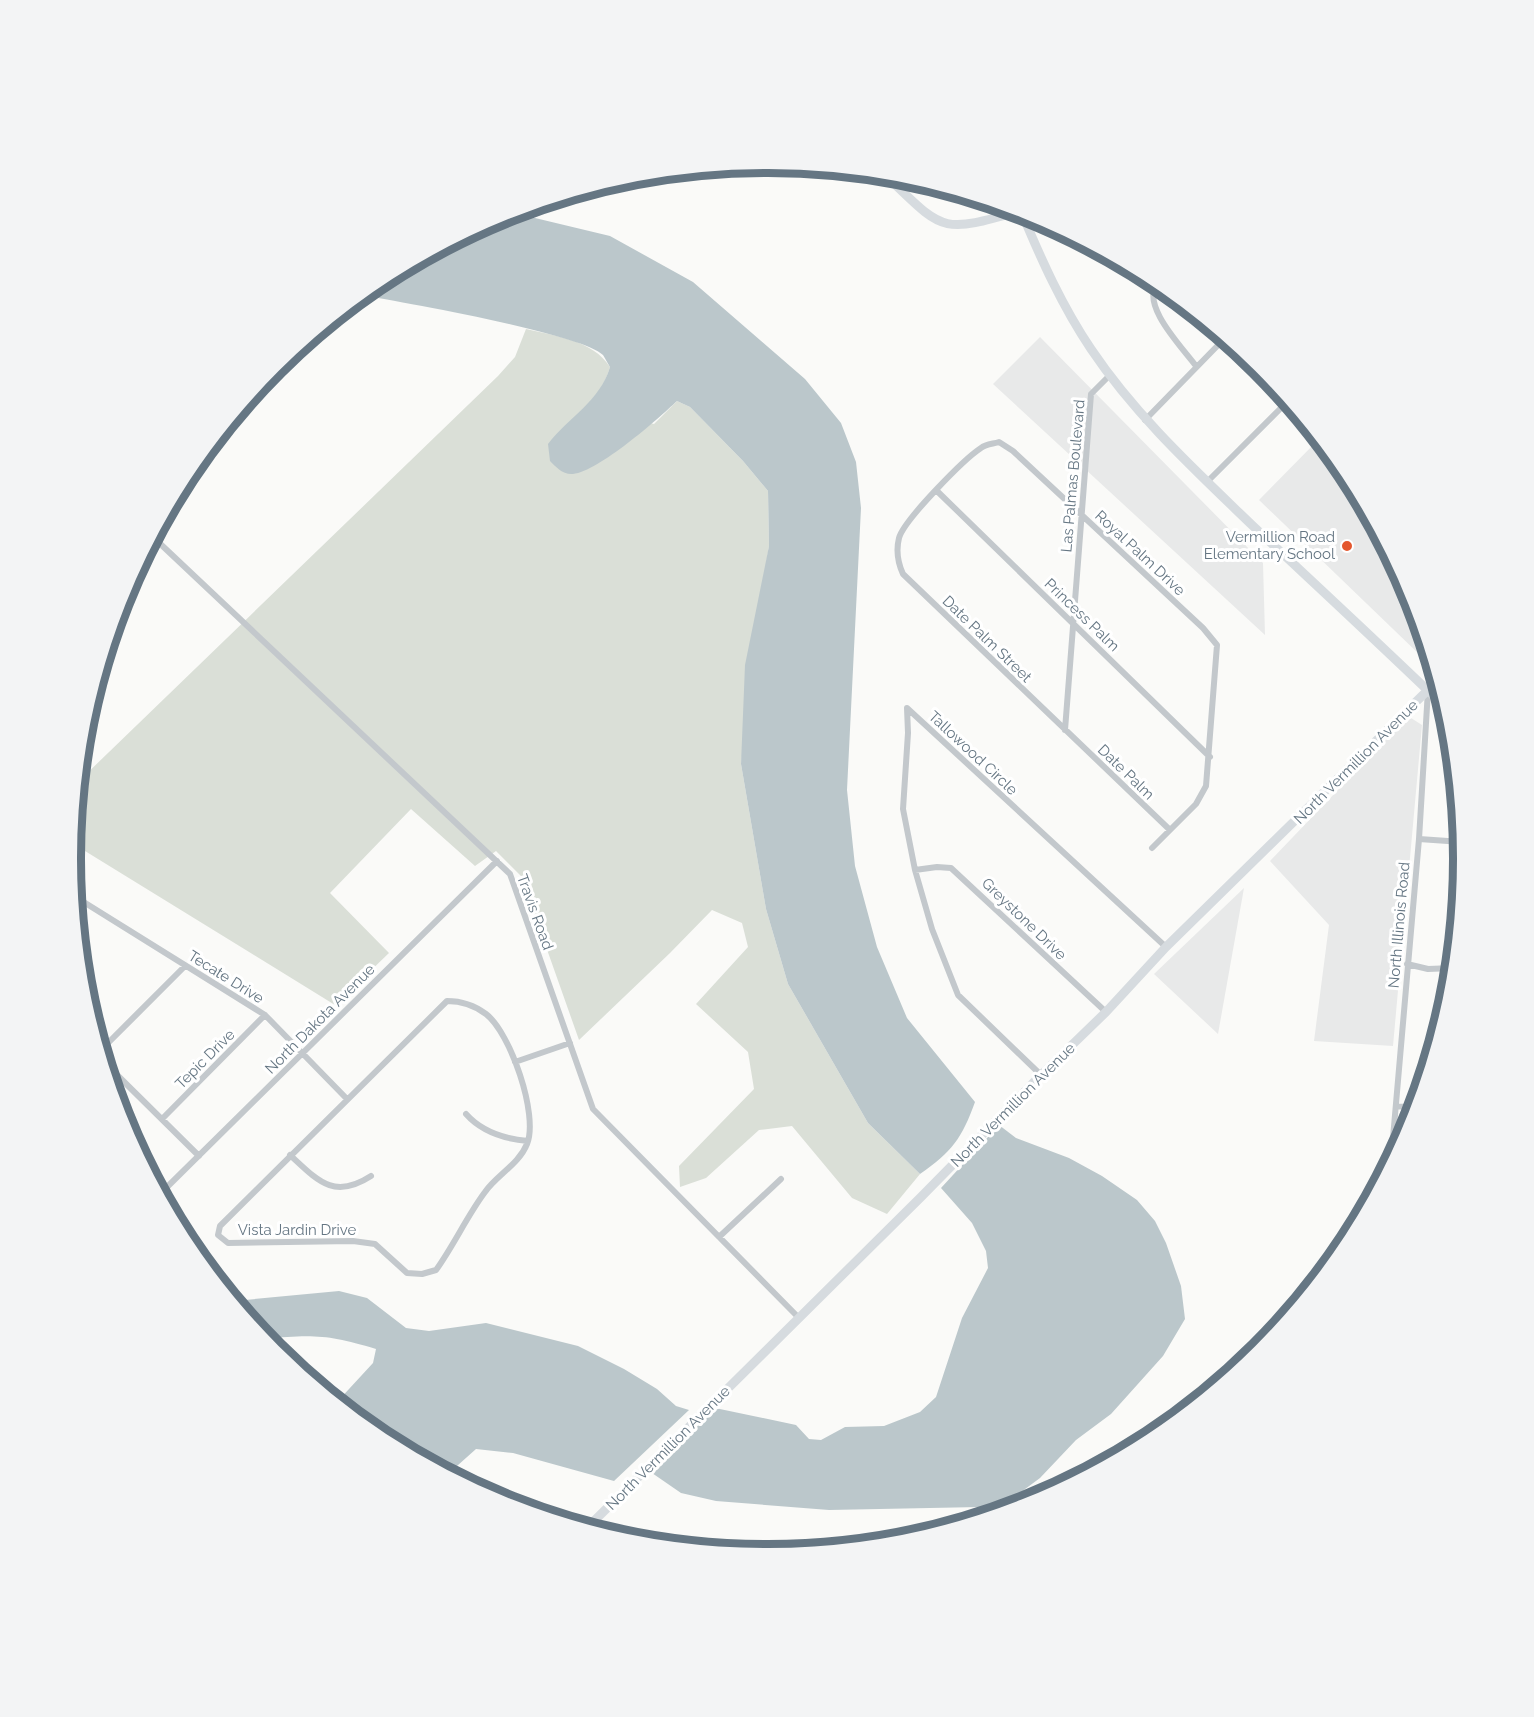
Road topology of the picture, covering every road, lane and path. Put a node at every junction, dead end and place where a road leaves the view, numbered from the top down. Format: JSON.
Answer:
{"nodes":[{"id":1,"x":896,"y":185,"type":"edge"},
{"id":2,"x":1005,"y":215,"type":"edge"},
{"id":3,"x":1026,"y":223,"type":"edge"},
{"id":4,"x":1153,"y":291,"type":"edge"},
{"id":5,"x":1219,"y":343,"type":"edge"},
{"id":6,"x":1196,"y":366,"type":"junction"},
{"id":7,"x":1110,"y":375,"type":"junction"},
{"id":8,"x":1283,"y":406,"type":"edge"},
{"id":9,"x":1145,"y":420,"type":"junction"},
{"id":10,"x":1206,"y":482,"type":"junction"},
{"id":11,"x":937,"y":491,"type":"junction"},
{"id":12,"x":1082,"y":515,"type":"junction"},
{"id":13,"x":159,"y":542,"type":"edge"},
{"id":14,"x":897,"y":562,"type":"joint"},
{"id":15,"x":1073,"y":624,"type":"junction"},
{"id":16,"x":1431,"y":687,"type":"edge"},
{"id":17,"x":1428,"y":690,"type":"junction"},
{"id":18,"x":1433,"y":695,"type":"edge"},
{"id":19,"x":1065,"y":730,"type":"junction"},
{"id":20,"x":1210,"y":757,"type":"junction"},
{"id":21,"x":1170,"y":830,"type":"junction"},
{"id":22,"x":1419,"y":839,"type":"junction"},
{"id":23,"x":1453,"y":841,"type":"edge"},
{"id":24,"x":1152,"y":848,"type":"dead end"},
{"id":25,"x":496,"y":861,"type":"junction"},
{"id":26,"x":915,"y":870,"type":"junction"},
{"id":27,"x":82,"y":901,"type":"edge"},
{"id":28,"x":1166,"y":947,"type":"junction"},
{"id":29,"x":1407,"y":964,"type":"junction"},
{"id":30,"x":185,"y":966,"type":"junction"},
{"id":31,"x":1444,"y":968,"type":"edge"},
{"id":32,"x":1106,"y":1012,"type":"junction"},
{"id":33,"x":265,"y":1015,"type":"junction"},
{"id":34,"x":570,"y":1043,"type":"junction"},
{"id":35,"x":107,"y":1044,"type":"edge"},
{"id":36,"x":304,"y":1053,"type":"junction"},
{"id":37,"x":515,"y":1062,"type":"junction"},
{"id":38,"x":115,"y":1073,"type":"edge"},
{"id":39,"x":1041,"y":1074,"type":"junction"},
{"id":40,"x":347,"y":1099,"type":"junction"},
{"id":41,"x":1396,"y":1106,"type":"junction"},
{"id":42,"x":1406,"y":1107,"type":"edge"},
{"id":43,"x":466,"y":1114,"type":"dead end"},
{"id":44,"x":162,"y":1119,"type":"junction"},
{"id":45,"x":1393,"y":1138,"type":"edge"},
{"id":46,"x":528,"y":1141,"type":"junction"},
{"id":47,"x":290,"y":1155,"type":"junction"},
{"id":48,"x":199,"y":1156,"type":"junction"},
{"id":49,"x":371,"y":1176,"type":"dead end"},
{"id":50,"x":781,"y":1179,"type":"dead end"},
{"id":51,"x":166,"y":1188,"type":"edge"},
{"id":52,"x":719,"y":1238,"type":"junction"},
{"id":53,"x":799,"y":1318,"type":"junction"},
{"id":54,"x":593,"y":1522,"type":"edge"}],
"edges":[{"from":1,"to":2,"type":"street"},
{"from":3,"to":7,"type":"street"},
{"from":4,"to":6,"type":"street"},
{"from":5,"to":6,"type":"street"},
{"from":6,"to":9,"type":"street"},
{"from":7,"to":9,"type":"street"},
{"from":7,"to":12,"type":"street","name":"Las Palmas Boulevard"},
{"from":8,"to":10,"type":"street"},
{"from":9,"to":10,"type":"street"},
{"from":10,"to":17,"type":"street"},
{"from":11,"to":12,"type":"street","name":"Royal Palm Drive"},
{"from":11,"to":14,"type":"street","name":"Royal Palm Drive"},
{"from":11,"to":15,"type":"street","name":"Princess Palm"},
{"from":12,"to":15,"type":"street","name":"Las Palmas Boulevard"},
{"from":12,"to":20,"type":"street","name":"Royal Palm Drive"},
{"from":13,"to":25,"type":"street","name":"Travis Road"},
{"from":14,"to":19,"type":"street","name":"Date Palm Street"},
{"from":15,"to":19,"type":"street","name":"Las Palmas Boulevard"},
{"from":15,"to":20,"type":"street","name":"Princess Palm"},
{"from":16,"to":17,"type":"street","name":"North Vermillion Avenue"},
{"from":17,"to":18,"type":"street"},
{"from":17,"to":22,"type":"street","name":"North Illinois Road"},
{"from":17,"to":28,"type":"street","name":"North Vermillion Avenue"},
{"from":19,"to":21,"type":"street","name":"Date Palm"},
{"from":20,"to":21,"type":"street","name":"Royal Palm Drive"},
{"from":21,"to":24,"type":"street","name":"Royal Palm Drive"},
{"from":22,"to":23,"type":"street"},
{"from":22,"to":29,"type":"street","name":"North Illinois Road"},
{"from":25,"to":34,"type":"street","name":"Travis Road"},
{"from":25,"to":36,"type":"street","name":"North Dakota Avenue"},
{"from":26,"to":28,"type":"street","name":"Tallowood Circle"},
{"from":26,"to":32,"type":"street","name":"Greystone Drive"},
{"from":26,"to":39,"type":"street","name":"Tallowood Circle"},
{"from":27,"to":30,"type":"street","name":"Tecate Drive"},
{"from":28,"to":32,"type":"street","name":"North Vermillion Avenue"},
{"from":29,"to":31,"type":"street"},
{"from":29,"to":41,"type":"street","name":"North Illinois Road"},
{"from":30,"to":33,"type":"street","name":"Tecate Drive"},
{"from":30,"to":35,"type":"street"},
{"from":32,"to":39,"type":"street","name":"North Vermillion Avenue"},
{"from":33,"to":36,"type":"street","name":"Tecate Drive"},
{"from":33,"to":44,"type":"street","name":"Tepic Drive"},
{"from":34,"to":37,"type":"street"},
{"from":34,"to":52,"type":"street","name":"Travis Road"},
{"from":36,"to":40,"type":"street","name":"Tecate Drive"},
{"from":36,"to":48,"type":"street","name":"North Dakota Avenue"},
{"from":37,"to":40,"type":"street","name":"Vista Jardin Drive"},
{"from":37,"to":46,"type":"street","name":"Vista Jardin Drive"},
{"from":38,"to":44,"type":"street"},
{"from":39,"to":53,"type":"street","name":"North Vermillion Avenue"},
{"from":40,"to":47,"type":"street","name":"Vista Jardin Drive"},
{"from":41,"to":42,"type":"street"},
{"from":41,"to":45,"type":"street","name":"North Illinois Road"},
{"from":43,"to":46,"type":"street"},
{"from":44,"to":48,"type":"street"},
{"from":46,"to":47,"type":"street","name":"Vista Jardin Drive"},
{"from":47,"to":49,"type":"street"},
{"from":48,"to":51,"type":"street","name":"North Dakota Avenue"},
{"from":50,"to":52,"type":"street"},
{"from":52,"to":53,"type":"street","name":"Travis Road"},
{"from":53,"to":54,"type":"street","name":"North Vermillion Avenue"}]}
